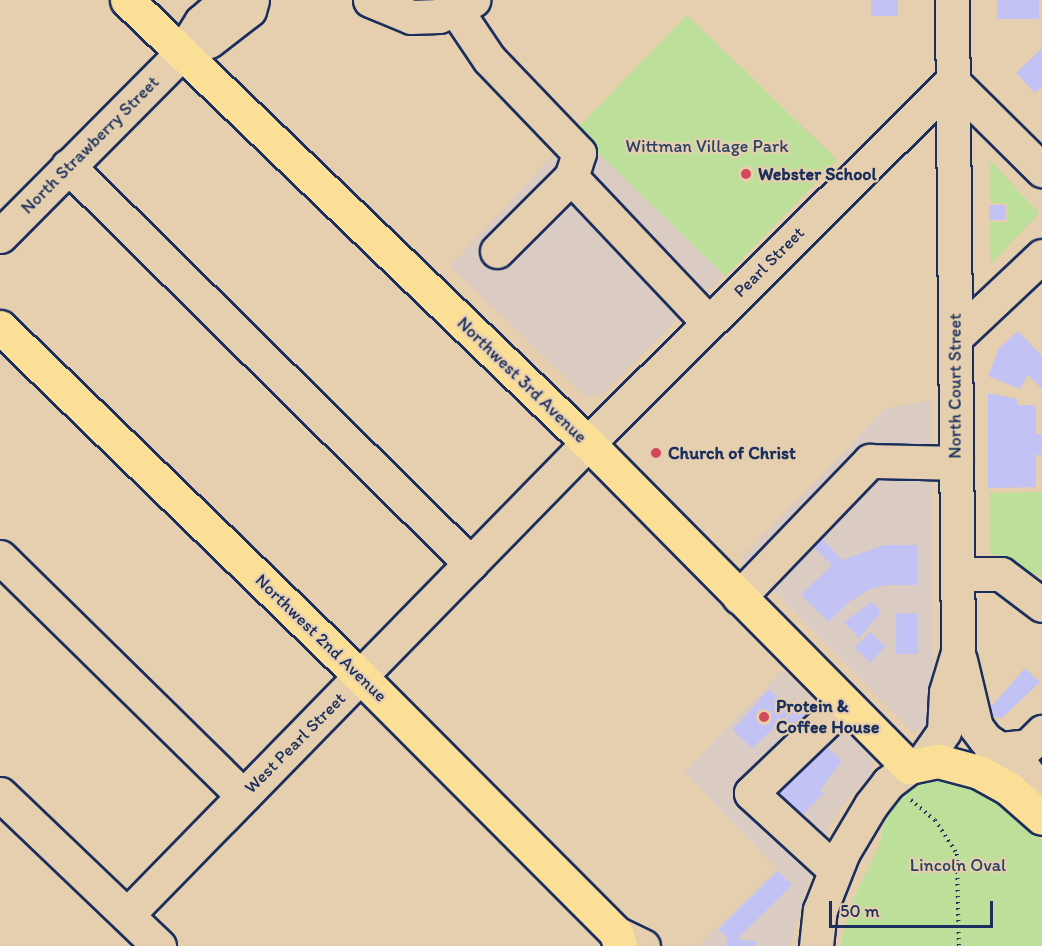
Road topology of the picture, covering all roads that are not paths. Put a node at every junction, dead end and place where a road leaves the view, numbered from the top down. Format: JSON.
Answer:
{"nodes":[{"id":1,"x":127,"y":0,"type":"edge"},
{"id":2,"x":226,"y":0,"type":"edge"},
{"id":3,"x":252,"y":0,"type":"edge"},
{"id":4,"x":370,"y":0,"type":"edge"},
{"id":5,"x":952,"y":0,"type":"edge"},
{"id":6,"x":465,"y":5,"type":"edge"},
{"id":7,"x":181,"y":54,"type":"junction"},
{"id":8,"x":952,"y":81,"type":"junction"},
{"id":9,"x":68,"y":166,"type":"junction"},
{"id":10,"x":1042,"y":170,"type":"edge"},
{"id":11,"x":572,"y":177,"type":"junction"},
{"id":12,"x":0,"y":236,"type":"edge"},
{"id":13,"x":497,"y":250,"type":"dead end"},
{"id":14,"x":1042,"y":256,"type":"edge"},
{"id":15,"x":708,"y":322,"type":"junction"},
{"id":16,"x":0,"y":327,"type":"edge"},
{"id":17,"x":956,"y":337,"type":"junction"},
{"id":18,"x":588,"y":443,"type":"junction"},
{"id":19,"x":956,"y":463,"type":"junction"},
{"id":20,"x":0,"y":557,"type":"edge"},
{"id":21,"x":471,"y":564,"type":"junction"},
{"id":22,"x":957,"y":574,"type":"junction"},
{"id":23,"x":740,"y":597,"type":"junction"},
{"id":24,"x":1042,"y":605,"type":"edge"},
{"id":25,"x":958,"y":652,"type":"junction"},
{"id":26,"x":361,"y":677,"type":"junction"},
{"id":27,"x":845,"y":703,"type":"junction"},
{"id":28,"x":1028,"y":759,"type":"edge"},
{"id":29,"x":918,"y":769,"type":"junction"},
{"id":30,"x":0,"y":794,"type":"edge"},
{"id":31,"x":243,"y":796,"type":"junction"},
{"id":32,"x":1042,"y":818,"type":"edge"},
{"id":33,"x":835,"y":870,"type":"junction"},
{"id":34,"x":127,"y":915,"type":"junction"},
{"id":35,"x":626,"y":942,"type":"edge"},
{"id":36,"x":159,"y":946,"type":"edge"},
{"id":37,"x":816,"y":946,"type":"edge"}],
"edges":[{"from":1,"to":7,"type":"main road","name":"Northwest 3rd Avenue"},
{"from":2,"to":7,"type":"street"},
{"from":3,"to":7,"type":"street"},
{"from":4,"to":6,"type":"street"},
{"from":5,"to":8,"type":"street","name":"North Court Street"},
{"from":6,"to":11,"type":"street"},
{"from":7,"to":9,"type":"street","name":"North Strawberry Street"},
{"from":7,"to":18,"type":"main road","name":"Northwest 3rd Avenue"},
{"from":8,"to":10,"type":"street"},
{"from":8,"to":15,"type":"street","name":"Pearl Street"},
{"from":8,"to":17,"type":"street","name":"North Court Street"},
{"from":9,"to":12,"type":"street","name":"North Strawberry Street"},
{"from":9,"to":21,"type":"street"},
{"from":11,"to":13,"type":"street"},
{"from":11,"to":15,"type":"street"},
{"from":14,"to":17,"type":"street"},
{"from":15,"to":18,"type":"street","name":"Pearl Street"},
{"from":16,"to":26,"type":"main road","name":"Northwest 2nd Avenue"},
{"from":17,"to":19,"type":"street","name":"North Court Street"},
{"from":18,"to":21,"type":"street","name":"West Pearl Street"},
{"from":18,"to":23,"type":"main road","name":"Northwest 3rd Avenue"},
{"from":19,"to":22,"type":"street","name":"North Court Street"},
{"from":19,"to":23,"type":"street"},
{"from":20,"to":31,"type":"street"},
{"from":21,"to":26,"type":"street","name":"West Pearl Street"},
{"from":22,"to":24,"type":"street"},
{"from":22,"to":25,"type":"street","name":"North Court Street"},
{"from":23,"to":27,"type":"main road","name":"Northwest 3rd Avenue"},
{"from":25,"to":28,"type":"street"},
{"from":25,"to":29,"type":"street","name":"North Court Street"},
{"from":26,"to":31,"type":"street","name":"West Pearl Street"},
{"from":26,"to":35,"type":"main road","name":"Northwest 2nd Avenue"},
{"from":27,"to":29,"type":"main road","name":"Northwest 3rd Avenue"},
{"from":27,"to":33,"type":"street"},
{"from":28,"to":29,"type":"street"},
{"from":29,"to":32,"type":"main road"},
{"from":29,"to":33,"type":"street"},
{"from":30,"to":34,"type":"street"},
{"from":31,"to":34,"type":"street","name":"West Pearl Street"},
{"from":33,"to":37,"type":"street"},
{"from":34,"to":36,"type":"street"}]}
